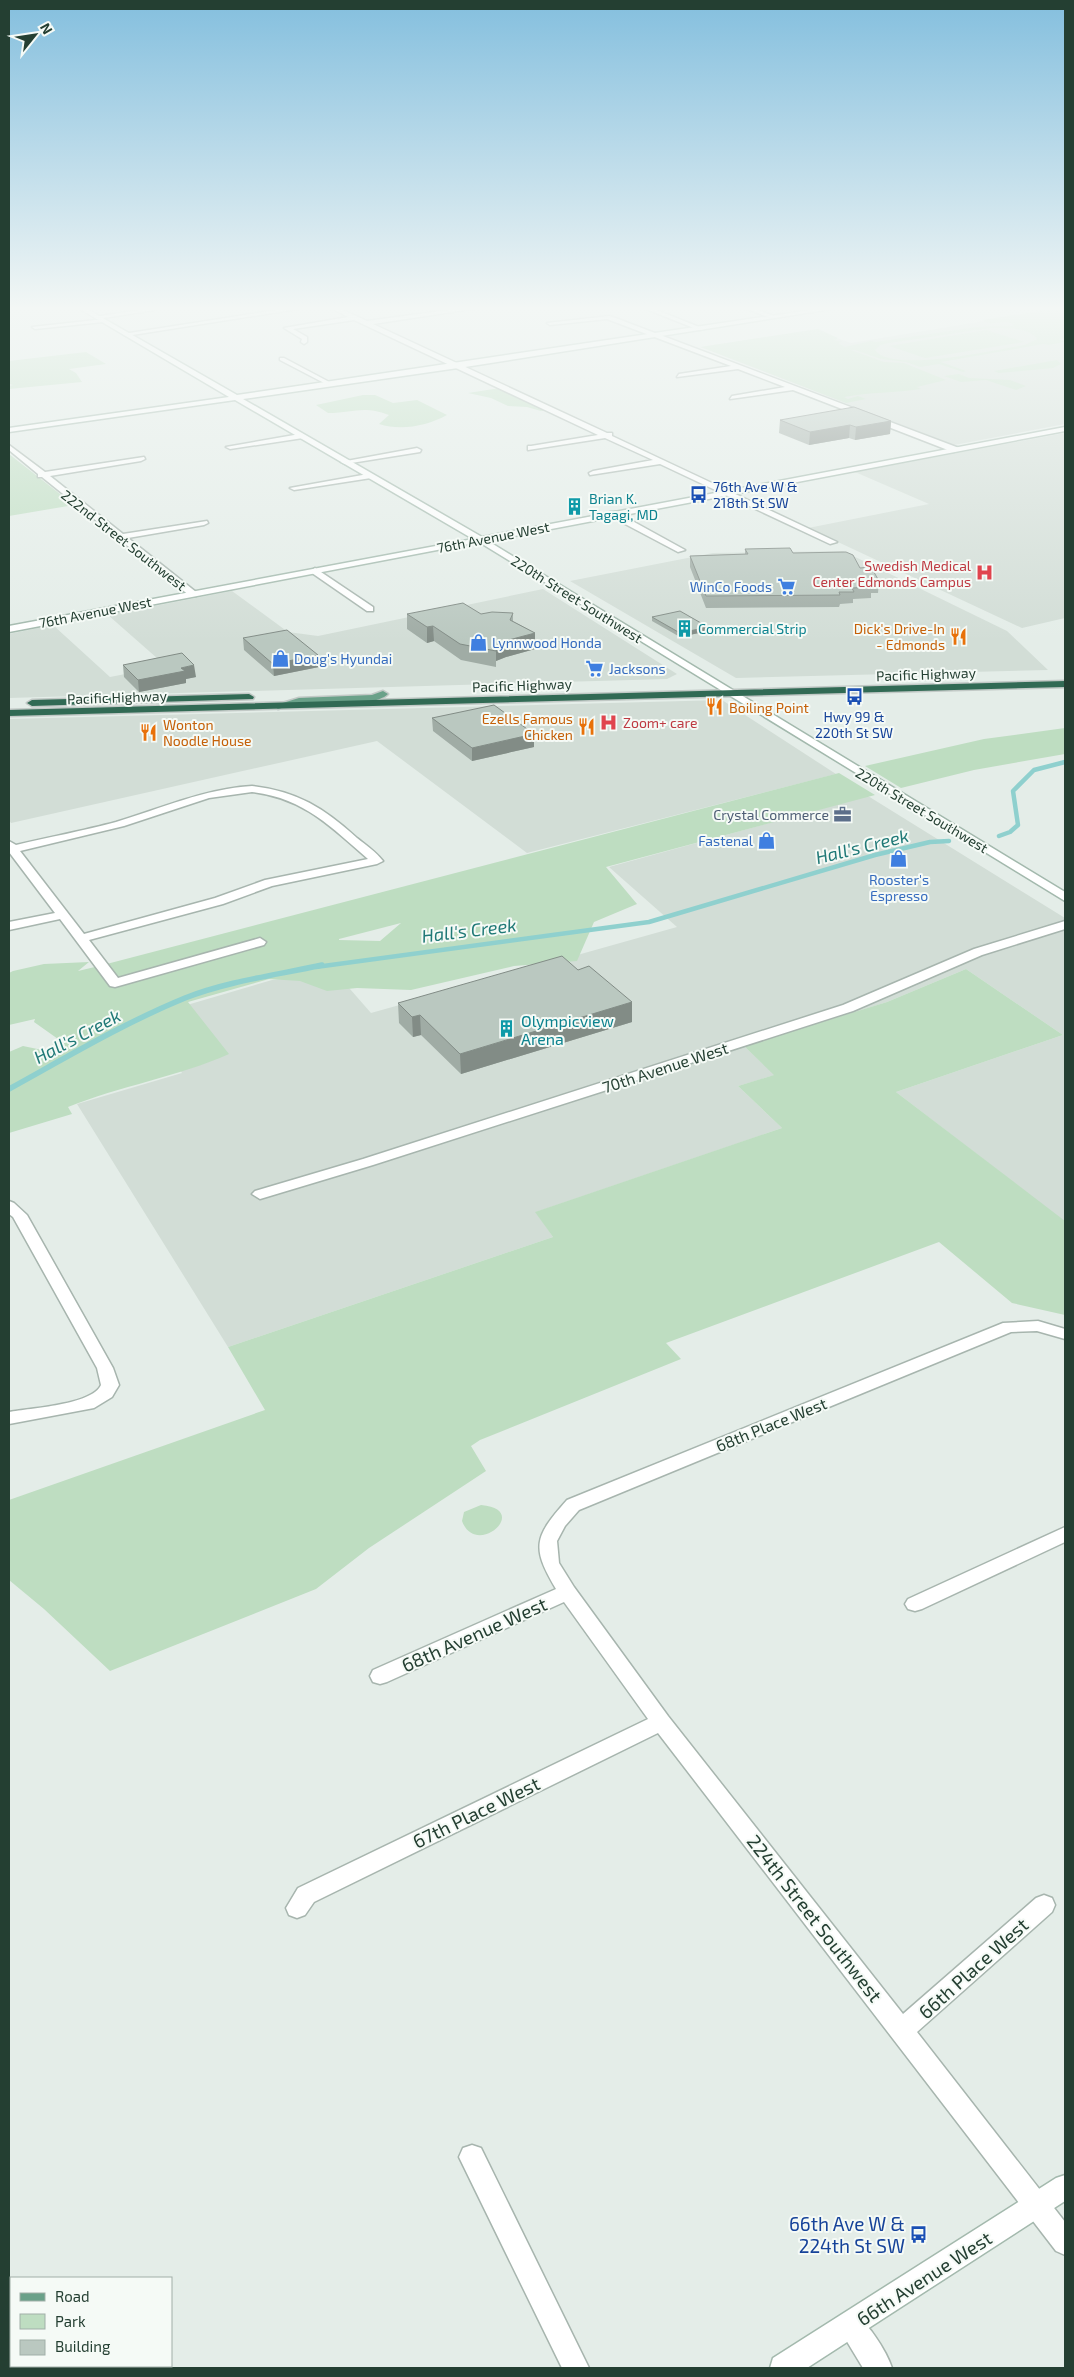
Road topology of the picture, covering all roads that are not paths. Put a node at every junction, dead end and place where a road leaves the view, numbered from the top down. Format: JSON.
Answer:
{"nodes":[{"id":1,"x":80,"y":420,"type":"edge"},
{"id":2,"x":273,"y":420,"type":"edge"},
{"id":3,"x":576,"y":420,"type":"edge"},
{"id":4,"x":879,"y":420,"type":"edge"},
{"id":5,"x":1065,"y":429,"type":"edge"},
{"id":6,"x":9,"y":430,"type":"edge"},
{"id":7,"x":609,"y":435,"type":"junction"},
{"id":8,"x":300,"y":436,"type":"junction"},
{"id":9,"x":9,"y":447,"type":"edge"},
{"id":10,"x":230,"y":447,"type":"dead end"},
{"id":11,"x":531,"y":448,"type":"dead end"},
{"id":12,"x":417,"y":450,"type":"dead end"},
{"id":13,"x":956,"y":450,"type":"junction"},
{"id":14,"x":142,"y":459,"type":"dead end"},
{"id":15,"x":663,"y":461,"type":"junction"},
{"id":16,"x":345,"y":462,"type":"junction"},
{"id":17,"x":593,"y":473,"type":"dead end"},
{"id":18,"x":41,"y":475,"type":"junction"},
{"id":19,"x":368,"y":476,"type":"junction"},
{"id":20,"x":294,"y":488,"type":"dead end"},
{"id":21,"x":730,"y":492,"type":"junction"},
{"id":22,"x":612,"y":514,"type":"junction"},
{"id":23,"x":204,"y":523,"type":"dead end"},
{"id":24,"x":120,"y":537,"type":"junction"},
{"id":25,"x":480,"y":539,"type":"junction"},
{"id":26,"x":833,"y":542,"type":"dead end"},
{"id":27,"x":681,"y":550,"type":"dead end"},
{"id":28,"x":315,"y":571,"type":"junction"},
{"id":29,"x":193,"y":594,"type":"junction"},
{"id":30,"x":370,"y":609,"type":"dead end"},
{"id":31,"x":9,"y":629,"type":"edge"},
{"id":32,"x":1065,"y":676,"type":"edge"},
{"id":33,"x":717,"y":684,"type":"junction"},
{"id":34,"x":1065,"y":684,"type":"edge"},
{"id":35,"x":731,"y":693,"type":"junction"},
{"id":36,"x":383,"y":694,"type":"junction"},
{"id":37,"x":9,"y":703,"type":"edge"},
{"id":38,"x":278,"y":706,"type":"junction"},
{"id":39,"x":9,"y":713,"type":"edge"},
{"id":40,"x":10,"y":846,"type":"edge"},
{"id":41,"x":1065,"y":897,"type":"edge"},
{"id":42,"x":64,"y":914,"type":"junction"},
{"id":43,"x":1065,"y":925,"type":"edge"},
{"id":44,"x":9,"y":926,"type":"edge"},
{"id":45,"x":80,"y":939,"type":"junction"},
{"id":46,"x":260,"y":942,"type":"dead end"},
{"id":47,"x":260,"y":1194,"type":"dead end"},
{"id":48,"x":9,"y":1206,"type":"edge"},
{"id":49,"x":1065,"y":1334,"type":"edge"},
{"id":50,"x":9,"y":1418,"type":"edge"},
{"id":51,"x":1065,"y":1534,"type":"edge"},
{"id":52,"x":567,"y":1592,"type":"junction"},
{"id":53,"x":915,"y":1604,"type":"dead end"},
{"id":54,"x":380,"y":1676,"type":"dead end"},
{"id":55,"x":661,"y":1722,"type":"junction"},
{"id":56,"x":1044,"y":1905,"type":"dead end"},
{"id":57,"x":297,"y":1908,"type":"dead end"},
{"id":58,"x":902,"y":2030,"type":"junction"},
{"id":59,"x":472,"y":2157,"type":"dead end"},
{"id":60,"x":1065,"y":2187,"type":"edge"},
{"id":61,"x":1037,"y":2206,"type":"junction"},
{"id":62,"x":1065,"y":2242,"type":"edge"},
{"id":63,"x":850,"y":2325,"type":"junction"},
{"id":64,"x":576,"y":2368,"type":"edge"},
{"id":65,"x":783,"y":2368,"type":"edge"},
{"id":66,"x":879,"y":2368,"type":"edge"}],
"edges":[{"from":1,"to":6,"type":"street"},
{"from":2,"to":8,"type":"street","name":"220th Street Southwest"},
{"from":3,"to":7,"type":"street"},
{"from":4,"to":13,"type":"street"},
{"from":5,"to":13,"type":"street","name":"76th Avenue West"},
{"from":7,"to":11,"type":"street"},
{"from":7,"to":15,"type":"street"},
{"from":8,"to":10,"type":"street"},
{"from":8,"to":16,"type":"street","name":"220th Street Southwest"},
{"from":9,"to":18,"type":"street","name":"222nd Street Southwest"},
{"from":12,"to":16,"type":"street"},
{"from":13,"to":21,"type":"street","name":"76th Avenue West"},
{"from":14,"to":18,"type":"street"},
{"from":15,"to":17,"type":"street"},
{"from":15,"to":21,"type":"street"},
{"from":16,"to":19,"type":"street","name":"220th Street Southwest"},
{"from":18,"to":24,"type":"street","name":"222nd Street Southwest"},
{"from":19,"to":20,"type":"street"},
{"from":19,"to":25,"type":"street","name":"220th Street Southwest"},
{"from":21,"to":22,"type":"street","name":"76th Avenue West"},
{"from":21,"to":26,"type":"street"},
{"from":22,"to":25,"type":"street","name":"76th Avenue West"},
{"from":22,"to":27,"type":"street"},
{"from":23,"to":24,"type":"street"},
{"from":24,"to":29,"type":"street","name":"222nd Street Southwest"},
{"from":25,"to":28,"type":"street","name":"76th Avenue West"},
{"from":25,"to":33,"type":"street","name":"220th Street Southwest"},
{"from":28,"to":29,"type":"street","name":"76th Avenue West"},
{"from":28,"to":30,"type":"street"},
{"from":29,"to":31,"type":"street","name":"76th Avenue West"},
{"from":32,"to":33,"type":"highway","name":"Pacific Highway"},
{"from":33,"to":35,"type":"street","name":"220th Street Southwest"},
{"from":33,"to":36,"type":"highway","name":"Pacific Highway"},
{"from":34,"to":35,"type":"highway","name":"Pacific Highway"},
{"from":35,"to":38,"type":"highway","name":"Pacific Highway"},
{"from":35,"to":41,"type":"street","name":"220th Street Southwest"},
{"from":36,"to":37,"type":"highway","name":"Pacific Highway"},
{"from":36,"to":38,"type":"main road"},
{"from":38,"to":39,"type":"highway","name":"Pacific Highway"},
{"from":40,"to":42,"type":"street"},
{"from":40,"to":45,"type":"street"},
{"from":42,"to":44,"type":"street"},
{"from":42,"to":45,"type":"street"},
{"from":43,"to":47,"type":"street","name":"70th Avenue West"},
{"from":45,"to":46,"type":"street"},
{"from":48,"to":50,"type":"street"},
{"from":49,"to":52,"type":"street","name":"68th Place West"},
{"from":51,"to":53,"type":"street"},
{"from":52,"to":54,"type":"street","name":"68th Avenue West"},
{"from":52,"to":55,"type":"street","name":"224th Street Southwest"},
{"from":55,"to":57,"type":"street","name":"67th Place West"},
{"from":55,"to":58,"type":"street","name":"224th Street Southwest"},
{"from":56,"to":58,"type":"street","name":"66th Place West"},
{"from":58,"to":61,"type":"street","name":"224th Street Southwest"},
{"from":59,"to":64,"type":"street"},
{"from":60,"to":61,"type":"street","name":"66th Avenue West"},
{"from":61,"to":62,"type":"street","name":"224th Street Southwest"},
{"from":61,"to":63,"type":"street","name":"66th Avenue West"},
{"from":63,"to":65,"type":"street","name":"66th Avenue West"},
{"from":63,"to":66,"type":"street"}]}
